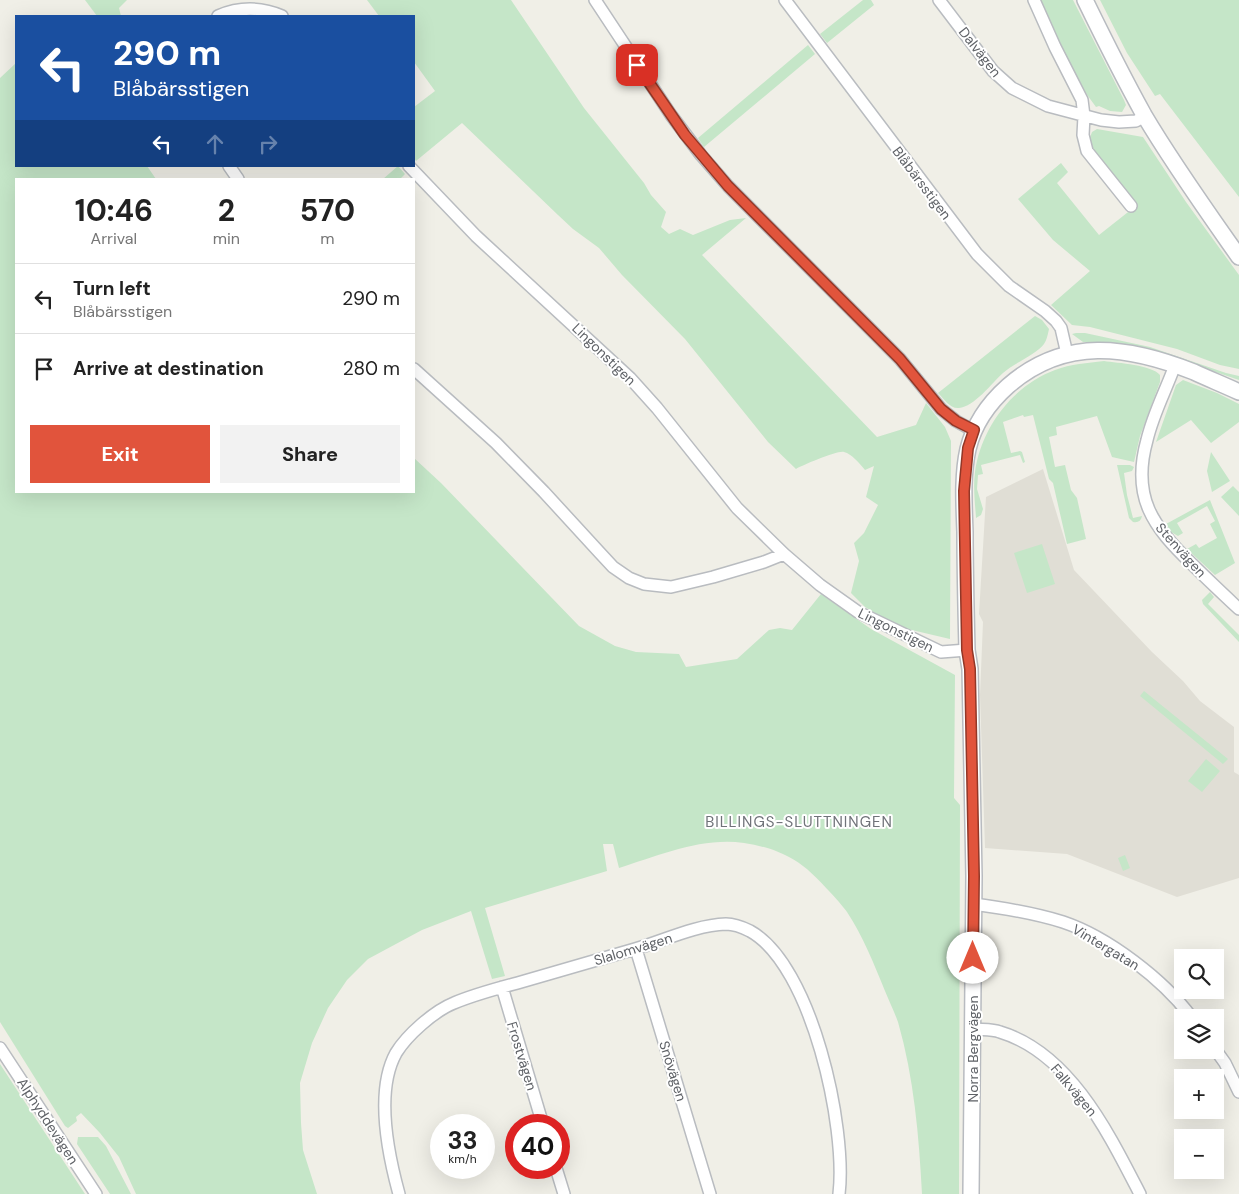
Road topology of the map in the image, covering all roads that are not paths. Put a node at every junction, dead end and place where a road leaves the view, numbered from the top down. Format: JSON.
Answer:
{"nodes":[{"id":1,"x":595,"y":0,"type":"edge"},
{"id":2,"x":785,"y":0,"type":"edge"},
{"id":3,"x":939,"y":0,"type":"edge"},
{"id":4,"x":1034,"y":0,"type":"edge"},
{"id":5,"x":1085,"y":0,"type":"edge"},
{"id":6,"x":221,"y":15,"type":"edge"},
{"id":7,"x":279,"y":15,"type":"edge"},
{"id":8,"x":1084,"y":116,"type":"junction"},
{"id":9,"x":1145,"y":116,"type":"junction"},
{"id":10,"x":231,"y":167,"type":"edge"},
{"id":11,"x":410,"y":167,"type":"edge"},
{"id":12,"x":237,"y":178,"type":"edge"},
{"id":13,"x":1132,"y":206,"type":"dead end"},
{"id":14,"x":1239,"y":257,"type":"edge"},
{"id":15,"x":1067,"y":354,"type":"junction"},
{"id":16,"x":1175,"y":365,"type":"junction"},
{"id":17,"x":415,"y":370,"type":"edge"},
{"id":18,"x":1239,"y":392,"type":"edge"},
{"id":19,"x":974,"y":430,"type":"junction"},
{"id":20,"x":784,"y":554,"type":"junction"},
{"id":21,"x":1239,"y":608,"type":"edge"},
{"id":22,"x":967,"y":650,"type":"junction"},
{"id":23,"x":973,"y":904,"type":"junction"},
{"id":24,"x":636,"y":949,"type":"junction"},
{"id":25,"x":502,"y":987,"type":"junction"},
{"id":26,"x":1185,"y":1009,"type":"edge"},
{"id":27,"x":973,"y":1029,"type":"junction"},
{"id":28,"x":0,"y":1048,"type":"edge"},
{"id":29,"x":1222,"y":1059,"type":"edge"},
{"id":30,"x":1239,"y":1092,"type":"edge"},
{"id":31,"x":540,"y":1114,"type":"edge"},
{"id":32,"x":559,"y":1179,"type":"edge"},
{"id":33,"x":96,"y":1194,"type":"edge"},
{"id":34,"x":398,"y":1194,"type":"edge"},
{"id":35,"x":564,"y":1194,"type":"edge"},
{"id":36,"x":710,"y":1194,"type":"edge"},
{"id":37,"x":839,"y":1194,"type":"edge"},
{"id":38,"x":971,"y":1194,"type":"edge"},
{"id":39,"x":1140,"y":1194,"type":"edge"}],
"edges":[{"from":1,"to":19,"type":"street"},
{"from":2,"to":15,"type":"street","name":"Blåbärsstigen"},
{"from":3,"to":8,"type":"street","name":"Dalvägen"},
{"from":4,"to":8,"type":"street"},
{"from":5,"to":9,"type":"street"},
{"from":6,"to":7,"type":"street"},
{"from":8,"to":9,"type":"street","name":"Dalvägen"},
{"from":8,"to":13,"type":"street"},
{"from":9,"to":14,"type":"street"},
{"from":10,"to":12,"type":"street"},
{"from":11,"to":20,"type":"street","name":"Lingonstigen"},
{"from":15,"to":16,"type":"street","name":"Norra Bergvägen"},
{"from":15,"to":19,"type":"street","name":"Norra Bergvägen"},
{"from":16,"to":18,"type":"street","name":"Norra Bergvägen"},
{"from":16,"to":21,"type":"street","name":"Stenvägen"},
{"from":17,"to":20,"type":"street"},
{"from":19,"to":22,"type":"street","name":"Norra Bergvägen"},
{"from":20,"to":22,"type":"street","name":"Lingonstigen"},
{"from":22,"to":23,"type":"street","name":"Norra Bergvägen"},
{"from":23,"to":26,"type":"street","name":"Vintergatan"},
{"from":23,"to":27,"type":"street","name":"Norra Bergvägen"},
{"from":24,"to":25,"type":"street","name":"Slalomvägen"},
{"from":24,"to":36,"type":"street","name":"Snövägen"},
{"from":24,"to":37,"type":"street","name":"Slalomvägen"},
{"from":25,"to":31,"type":"street","name":"Frostvägen"},
{"from":25,"to":34,"type":"street","name":"Slalomvägen"},
{"from":27,"to":38,"type":"street","name":"Norra Bergvägen"},
{"from":27,"to":39,"type":"street","name":"Falkvägen"},
{"from":28,"to":33,"type":"street","name":"Alphyddevägen"},
{"from":29,"to":30,"type":"street"},
{"from":32,"to":35,"type":"street"}]}
